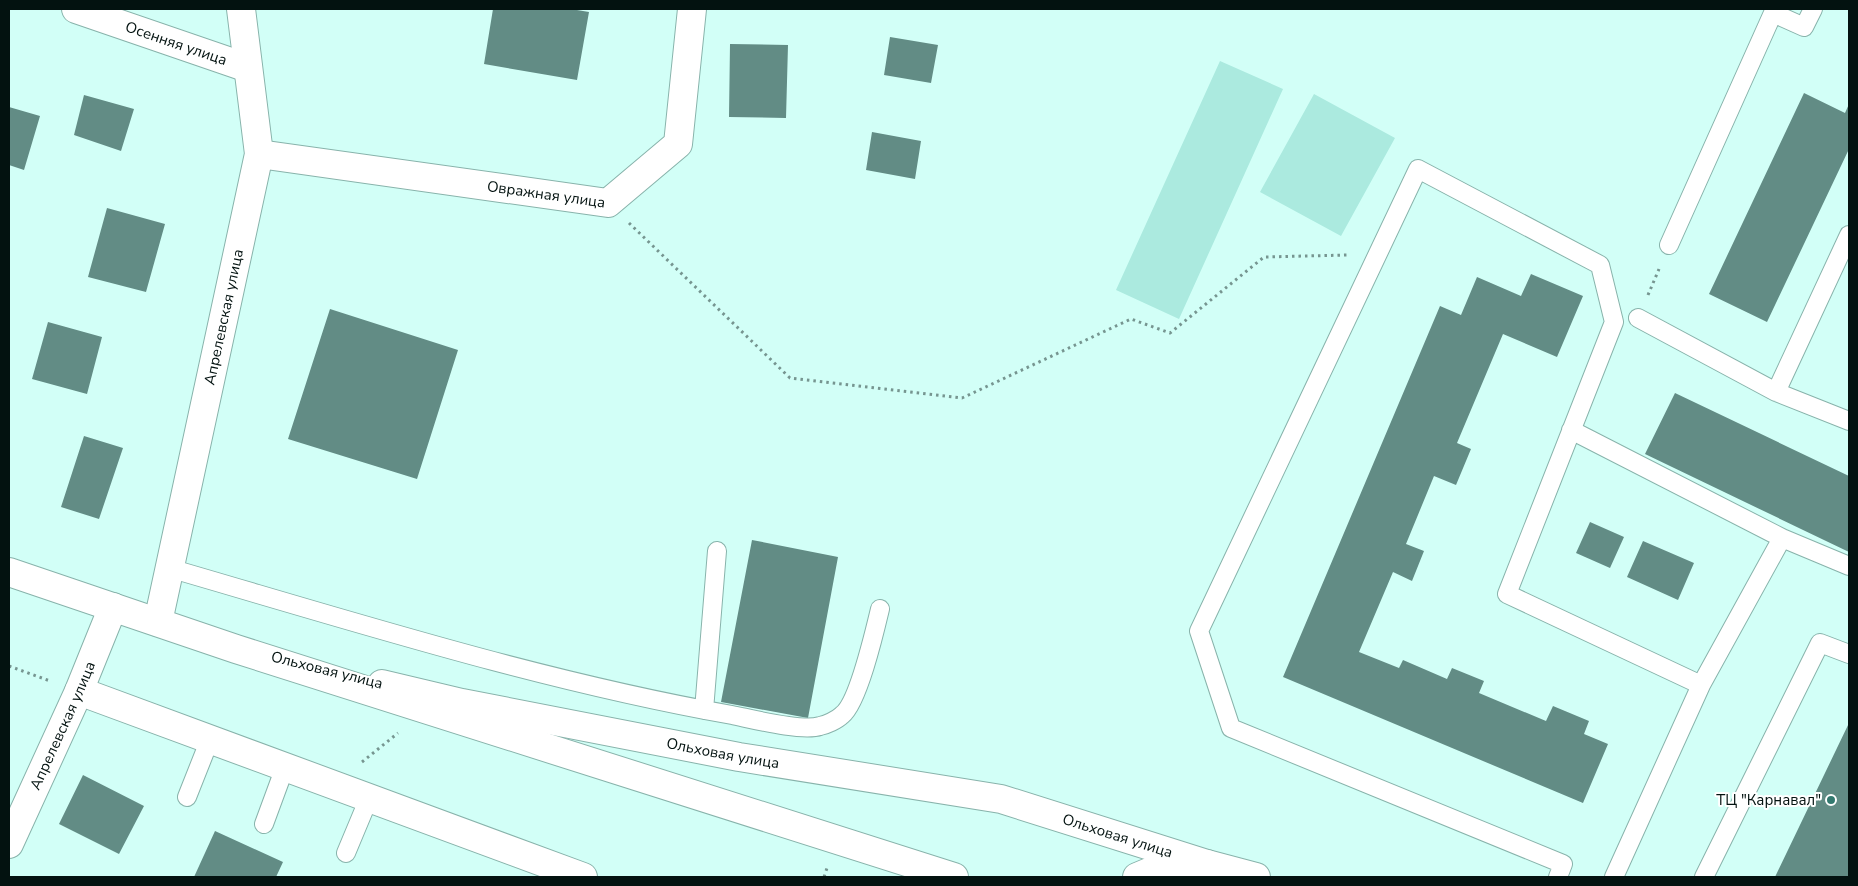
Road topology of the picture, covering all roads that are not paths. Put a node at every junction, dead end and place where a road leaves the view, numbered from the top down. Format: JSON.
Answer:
{"nodes":[{"id":1,"x":76,"y":9,"type":"edge"},
{"id":2,"x":242,"y":9,"type":"edge"},
{"id":3,"x":692,"y":9,"type":"edge"},
{"id":4,"x":1813,"y":9,"type":"edge"},
{"id":5,"x":248,"y":68,"type":"junction"},
{"id":6,"x":260,"y":154,"type":"junction"},
{"id":7,"x":1849,"y":235,"type":"edge"},
{"id":8,"x":1669,"y":245,"type":"road end"},
{"id":9,"x":1638,"y":318,"type":"road end"},
{"id":10,"x":1776,"y":392,"type":"junction"},
{"id":11,"x":1849,"y":421,"type":"edge"},
{"id":12,"x":1571,"y":430,"type":"junction"},
{"id":13,"x":1782,"y":538,"type":"junction"},
{"id":14,"x":717,"y":551,"type":"dead end"},
{"id":15,"x":1849,"y":566,"type":"edge"},
{"id":16,"x":169,"y":568,"type":"junction"},
{"id":17,"x":9,"y":572,"type":"edge"},
{"id":18,"x":113,"y":607,"type":"junction"},
{"id":19,"x":880,"y":609,"type":"dead end"},
{"id":20,"x":158,"y":622,"type":"junction"},
{"id":21,"x":236,"y":648,"type":"junction"},
{"id":22,"x":1849,"y":654,"type":"edge"},
{"id":23,"x":1701,"y":686,"type":"junction"},
{"id":24,"x":79,"y":691,"type":"junction"},
{"id":25,"x":704,"y":710,"type":"junction"},
{"id":26,"x":210,"y":739,"type":"junction"},
{"id":27,"x":285,"y":767,"type":"junction"},
{"id":28,"x":187,"y":797,"type":"dead end"},
{"id":29,"x":369,"y":798,"type":"junction"},
{"id":30,"x":264,"y":824,"type":"dead end"},
{"id":31,"x":9,"y":844,"type":"edge"},
{"id":32,"x":346,"y":853,"type":"dead end"},
{"id":33,"x":1206,"y":864,"type":"junction"},
{"id":34,"x":942,"y":873,"type":"edge"},
{"id":35,"x":1565,"y":873,"type":"edge"},
{"id":36,"x":583,"y":877,"type":"edge"},
{"id":37,"x":1137,"y":877,"type":"edge"},
{"id":38,"x":1256,"y":877,"type":"edge"},
{"id":39,"x":1614,"y":877,"type":"edge"},
{"id":40,"x":1704,"y":877,"type":"edge"}],
"edges":[{"from":1,"to":5,"type":"street","name":"Осенняя улица"},
{"from":2,"to":5,"type":"street","name":"Апрелевская улица"},
{"from":3,"to":6,"type":"street","name":"Овражная улица"},
{"from":4,"to":8,"type":"lane"},
{"from":5,"to":6,"type":"street","name":"Апрелевская улица"},
{"from":6,"to":16,"type":"street","name":"Апрелевская улица"},
{"from":7,"to":10,"type":"lane"},
{"from":9,"to":10,"type":"lane"},
{"from":10,"to":11,"type":"lane"},
{"from":12,"to":13,"type":"lane"},
{"from":12,"to":23,"type":"lane"},
{"from":12,"to":35,"type":"lane"},
{"from":13,"to":15,"type":"lane"},
{"from":13,"to":23,"type":"lane"},
{"from":14,"to":25,"type":"lane"},
{"from":16,"to":20,"type":"street","name":"Апрелевская улица"},
{"from":16,"to":25,"type":"lane"},
{"from":17,"to":18,"type":"street","name":"Ольховая улица"},
{"from":18,"to":20,"type":"street","name":"Ольховая улица"},
{"from":18,"to":24,"type":"street","name":"Апрелевская улица"},
{"from":19,"to":25,"type":"lane"},
{"from":20,"to":21,"type":"street","name":"Ольховая улица"},
{"from":21,"to":33,"type":"street","name":"Ольховая улица"},
{"from":21,"to":34,"type":"street","name":"Ольховая улица"},
{"from":22,"to":40,"type":"lane"},
{"from":23,"to":39,"type":"lane"},
{"from":24,"to":26,"type":"street"},
{"from":24,"to":31,"type":"street","name":"Апрелевская улица"},
{"from":26,"to":27,"type":"street"},
{"from":26,"to":28,"type":"lane"},
{"from":27,"to":29,"type":"street"},
{"from":27,"to":30,"type":"lane"},
{"from":29,"to":32,"type":"lane"},
{"from":29,"to":36,"type":"street"},
{"from":33,"to":37,"type":"street","name":"Ольховая улица"},
{"from":33,"to":38,"type":"street","name":"Ольховая улица"}]}
